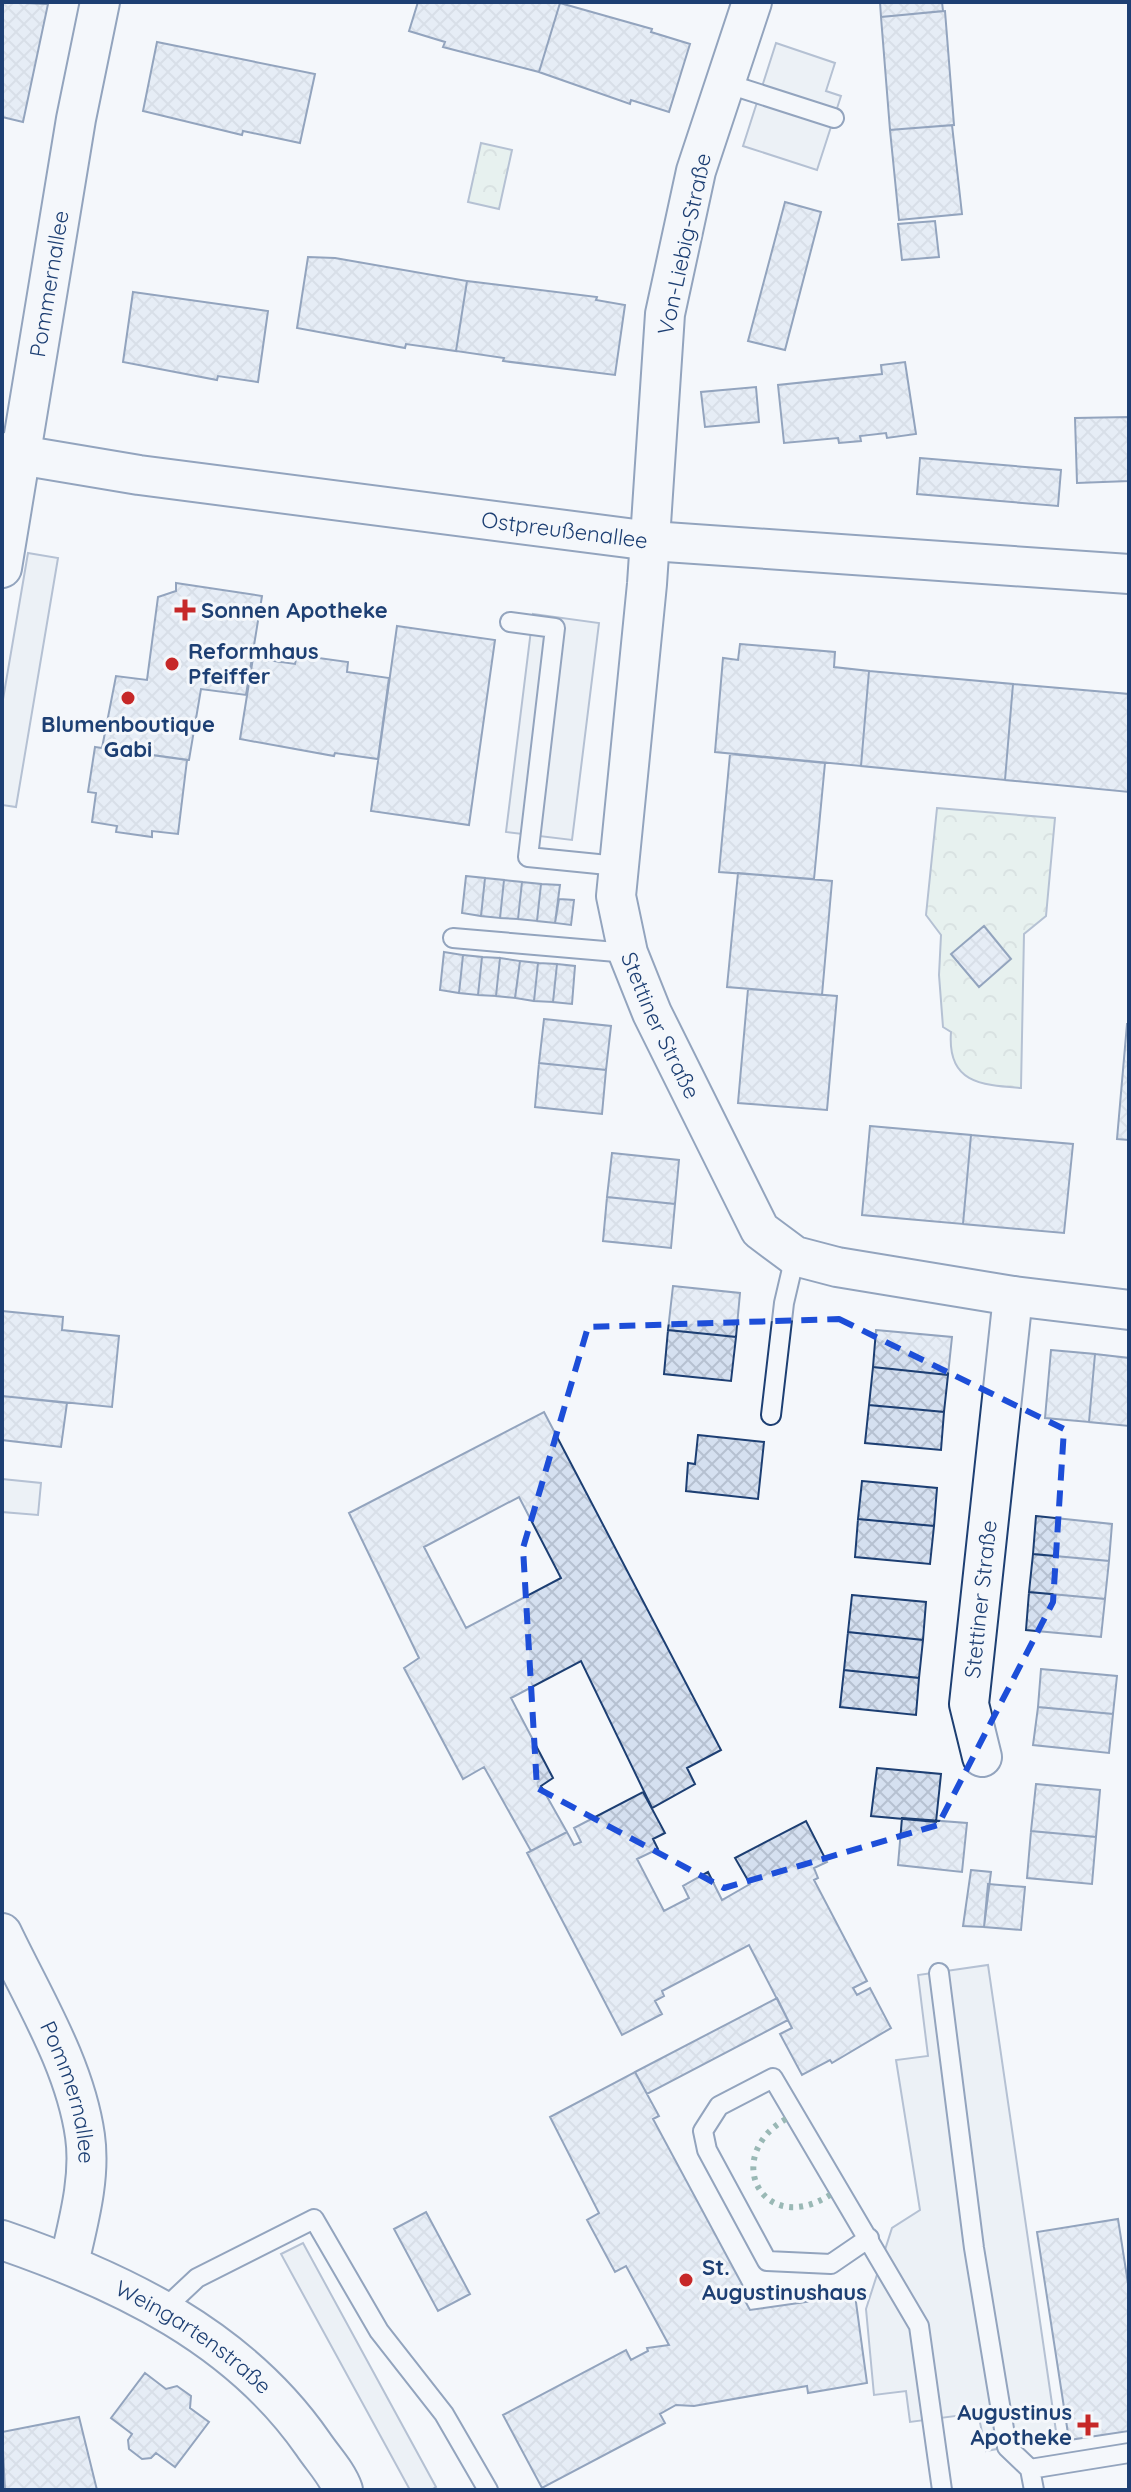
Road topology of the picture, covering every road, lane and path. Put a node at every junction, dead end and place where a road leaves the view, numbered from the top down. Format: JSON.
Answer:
{"nodes":[{"id":1,"x":100,"y":2,"type":"edge"},
{"id":2,"x":752,"y":2,"type":"edge"},
{"id":3,"x":725,"y":83,"type":"junction"},
{"id":4,"x":834,"y":118,"type":"dead end"},
{"id":5,"x":12,"y":454,"type":"edge"},
{"id":6,"x":651,"y":541,"type":"junction"},
{"id":7,"x":2,"y":568,"type":"edge"},
{"id":8,"x":1129,"y":574,"type":"edge"},
{"id":9,"x":510,"y":622,"type":"dead end"},
{"id":10,"x":618,"y":866,"type":"junction"},
{"id":11,"x":453,"y":938,"type":"dead end"},
{"id":12,"x":628,"y":953,"type":"junction"},
{"id":13,"x":795,"y":1256,"type":"junction"},
{"id":14,"x":1013,"y":1296,"type":"junction"},
{"id":15,"x":1129,"y":1310,"type":"edge"},
{"id":16,"x":771,"y":1415,"type":"dead end"},
{"id":17,"x":982,"y":1757,"type":"dead end"},
{"id":18,"x":2,"y":1933,"type":"edge"},
{"id":19,"x":939,"y":1973,"type":"dead end"},
{"id":20,"x":869,"y":2238,"type":"junction"},
{"id":21,"x":2,"y":2240,"type":"edge"},
{"id":22,"x":69,"y":2263,"type":"junction"},
{"id":23,"x":164,"y":2309,"type":"junction"},
{"id":24,"x":1129,"y":2453,"type":"edge"},
{"id":25,"x":1030,"y":2469,"type":"junction"},
{"id":26,"x":343,"y":2490,"type":"edge"},
{"id":27,"x":488,"y":2490,"type":"edge"},
{"id":28,"x":942,"y":2490,"type":"edge"},
{"id":29,"x":1034,"y":2490,"type":"edge"}],
"edges":[{"from":1,"to":5,"type":"street","name":"Pommernallee"},
{"from":2,"to":3,"type":"street","name":"Von-Liebig-Straße"},
{"from":3,"to":4,"type":"lane"},
{"from":3,"to":6,"type":"street","name":"Von-Liebig-Straße"},
{"from":5,"to":6,"type":"street","name":"Ostpreußenallee"},
{"from":5,"to":7,"type":"street","name":"Pommernallee"},
{"from":6,"to":8,"type":"street","name":"Ostpreußenallee"},
{"from":6,"to":10,"type":"street","name":"Stettiner Straße"},
{"from":9,"to":10,"type":"lane"},
{"from":10,"to":12,"type":"street","name":"Stettiner Straße"},
{"from":11,"to":12,"type":"lane"},
{"from":12,"to":13,"type":"street","name":"Stettiner Straße"},
{"from":13,"to":14,"type":"street","name":"Stettiner Straße"},
{"from":13,"to":16,"type":"lane"},
{"from":14,"to":15,"type":"street","name":"Stettiner Straße"},
{"from":14,"to":17,"type":"street","name":"Stettiner Straße"},
{"from":18,"to":22,"type":"street","name":"Pommernallee"},
{"from":19,"to":25,"type":"lane"},
{"from":20,"to":20,"type":"lane"},
{"from":20,"to":28,"type":"lane"},
{"from":21,"to":22,"type":"street","name":"Weingartenstraße"},
{"from":22,"to":23,"type":"street","name":"Weingartenstraße"},
{"from":23,"to":26,"type":"street","name":"Weingartenstraße"},
{"from":23,"to":27,"type":"lane"},
{"from":24,"to":25,"type":"lane"},
{"from":25,"to":29,"type":"lane"}]}
